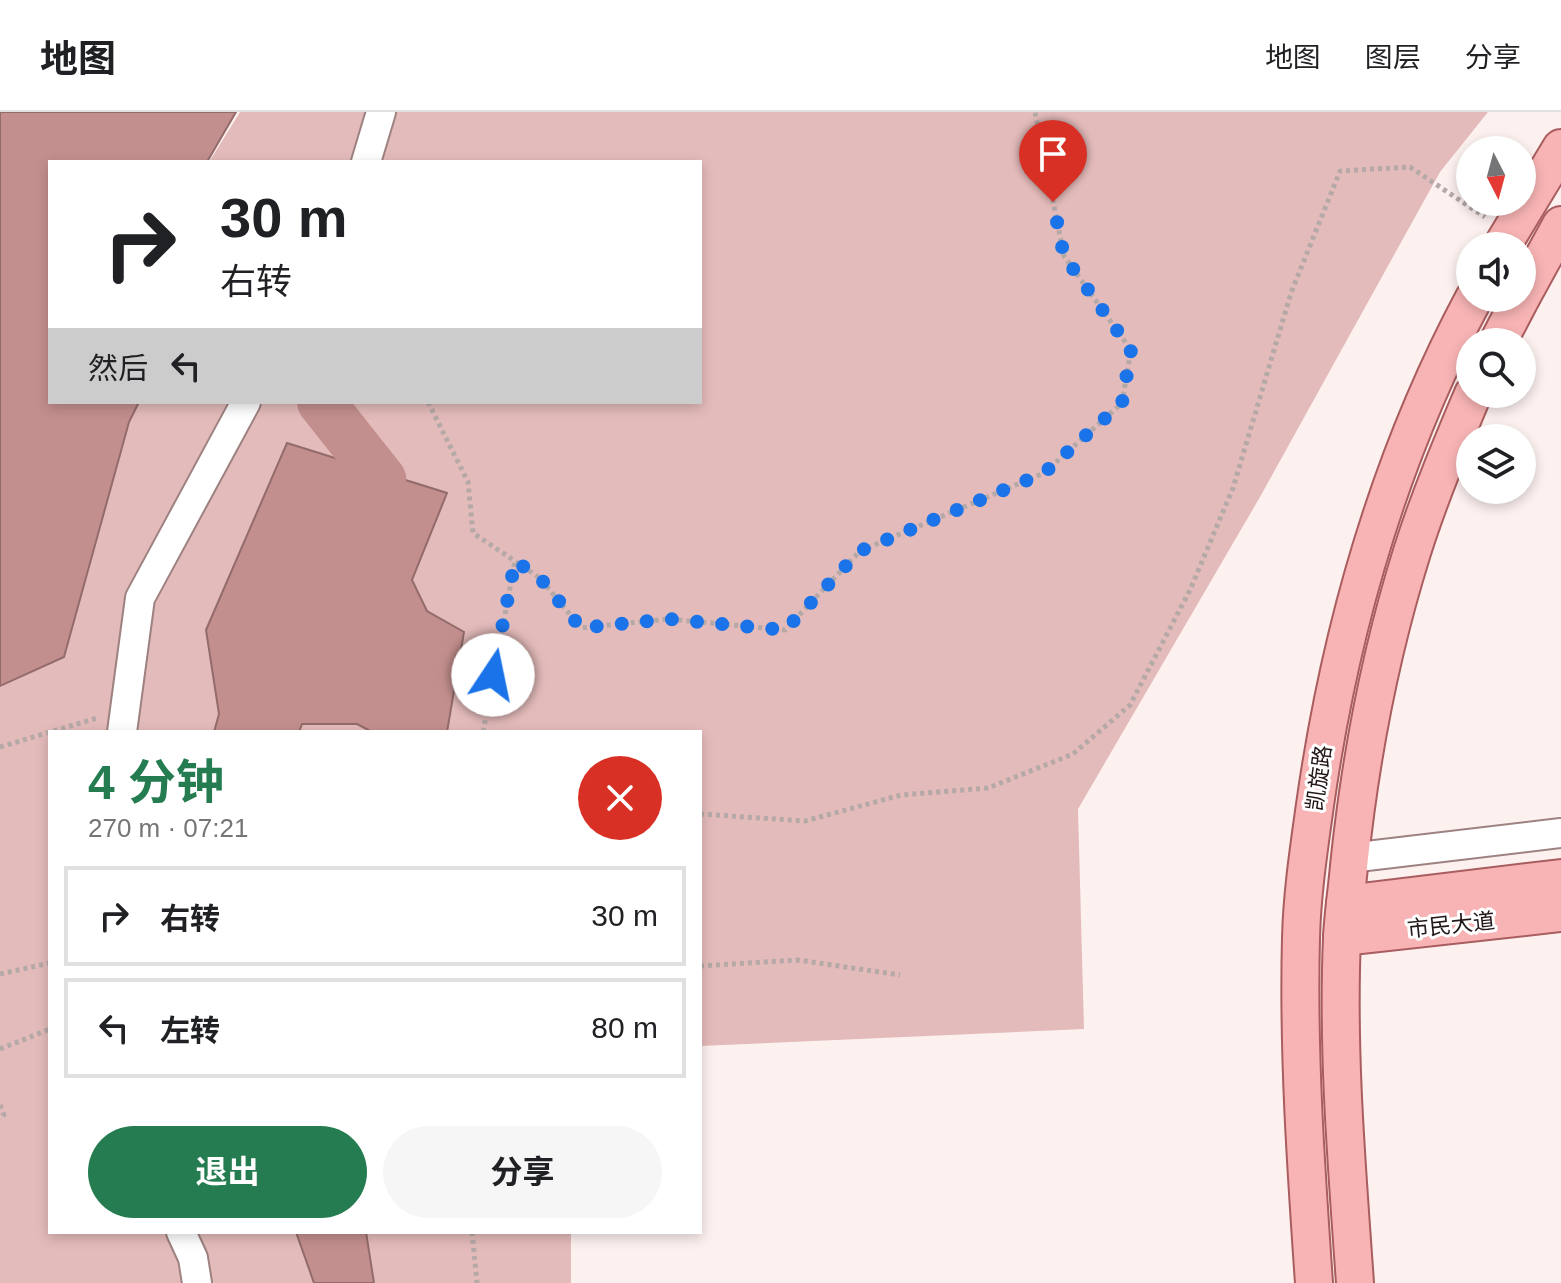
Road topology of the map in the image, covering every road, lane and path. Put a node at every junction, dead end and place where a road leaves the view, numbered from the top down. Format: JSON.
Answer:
{"nodes":[{"id":1,"x":381,"y":112,"type":"edge"},
{"id":2,"x":1035,"y":112,"type":"edge"},
{"id":3,"x":1561,"y":148,"type":"edge"},
{"id":4,"x":367,"y":160,"type":"edge"},
{"id":5,"x":1561,"y":225,"type":"edge"},
{"id":6,"x":1495,"y":232,"type":"edge"},
{"id":7,"x":1511,"y":232,"type":"edge"},
{"id":8,"x":1536,"y":270,"type":"edge"},
{"id":9,"x":1467,"y":312,"type":"edge"},
{"id":10,"x":245,"y":404,"type":"edge"},
{"id":11,"x":429,"y":404,"type":"edge"},
{"id":12,"x":1467,"y":408,"type":"edge"},
{"id":13,"x":515,"y":561,"type":"junction"},
{"id":14,"x":124,"y":721,"type":"edge"},
{"id":15,"x":81,"y":730,"type":"edge"},
{"id":16,"x":483,"y":730,"type":"edge"},
{"id":17,"x":48,"y":737,"type":"edge"},
{"id":18,"x":0,"y":747,"type":"edge"},
{"id":19,"x":703,"y":814,"type":"edge"},
{"id":20,"x":1561,"y":833,"type":"edge"},
{"id":21,"x":1350,"y":858,"type":"junction"},
{"id":22,"x":1561,"y":878,"type":"edge"},
{"id":23,"x":1561,"y":913,"type":"edge"},
{"id":24,"x":1344,"y":920,"type":"junction"},
{"id":25,"x":48,"y":963,"type":"edge"},
{"id":26,"x":702,"y":966,"type":"edge"},
{"id":27,"x":0,"y":974,"type":"edge"},
{"id":28,"x":900,"y":975,"type":"dead end"},
{"id":29,"x":48,"y":1030,"type":"edge"},
{"id":30,"x":0,"y":1049,"type":"edge"},
{"id":31,"x":0,"y":1105,"type":"edge"},
{"id":32,"x":0,"y":1119,"type":"edge"},
{"id":33,"x":182,"y":1234,"type":"edge"},
{"id":34,"x":472,"y":1234,"type":"edge"},
{"id":35,"x":197,"y":1283,"type":"edge"},
{"id":36,"x":477,"y":1283,"type":"edge"},
{"id":37,"x":1314,"y":1283,"type":"edge"},
{"id":38,"x":1355,"y":1283,"type":"edge"}],
"edges":[{"from":1,"to":4,"type":"street"},
{"from":2,"to":13,"type":"path"},
{"from":3,"to":7,"type":"main road"},
{"from":5,"to":8,"type":"main road"},
{"from":6,"to":19,"type":"path"},
{"from":9,"to":37,"type":"main road","name":"凯旋路"},
{"from":10,"to":14,"type":"street"},
{"from":11,"to":13,"type":"path"},
{"from":12,"to":21,"type":"main road","name":"凯旋路"},
{"from":13,"to":16,"type":"path"},
{"from":14,"to":15,"type":"path"},
{"from":17,"to":18,"type":"path"},
{"from":20,"to":21,"type":"street"},
{"from":21,"to":24,"type":"main road","name":"凯旋路"},
{"from":22,"to":24,"type":"main road"},
{"from":23,"to":24,"type":"main road","name":"市民大道"},
{"from":24,"to":38,"type":"main road","name":"凯旋路"},
{"from":25,"to":27,"type":"path"},
{"from":26,"to":28,"type":"path"},
{"from":29,"to":30,"type":"path"},
{"from":31,"to":32,"type":"path"},
{"from":33,"to":35,"type":"street"},
{"from":34,"to":36,"type":"path"}]}
